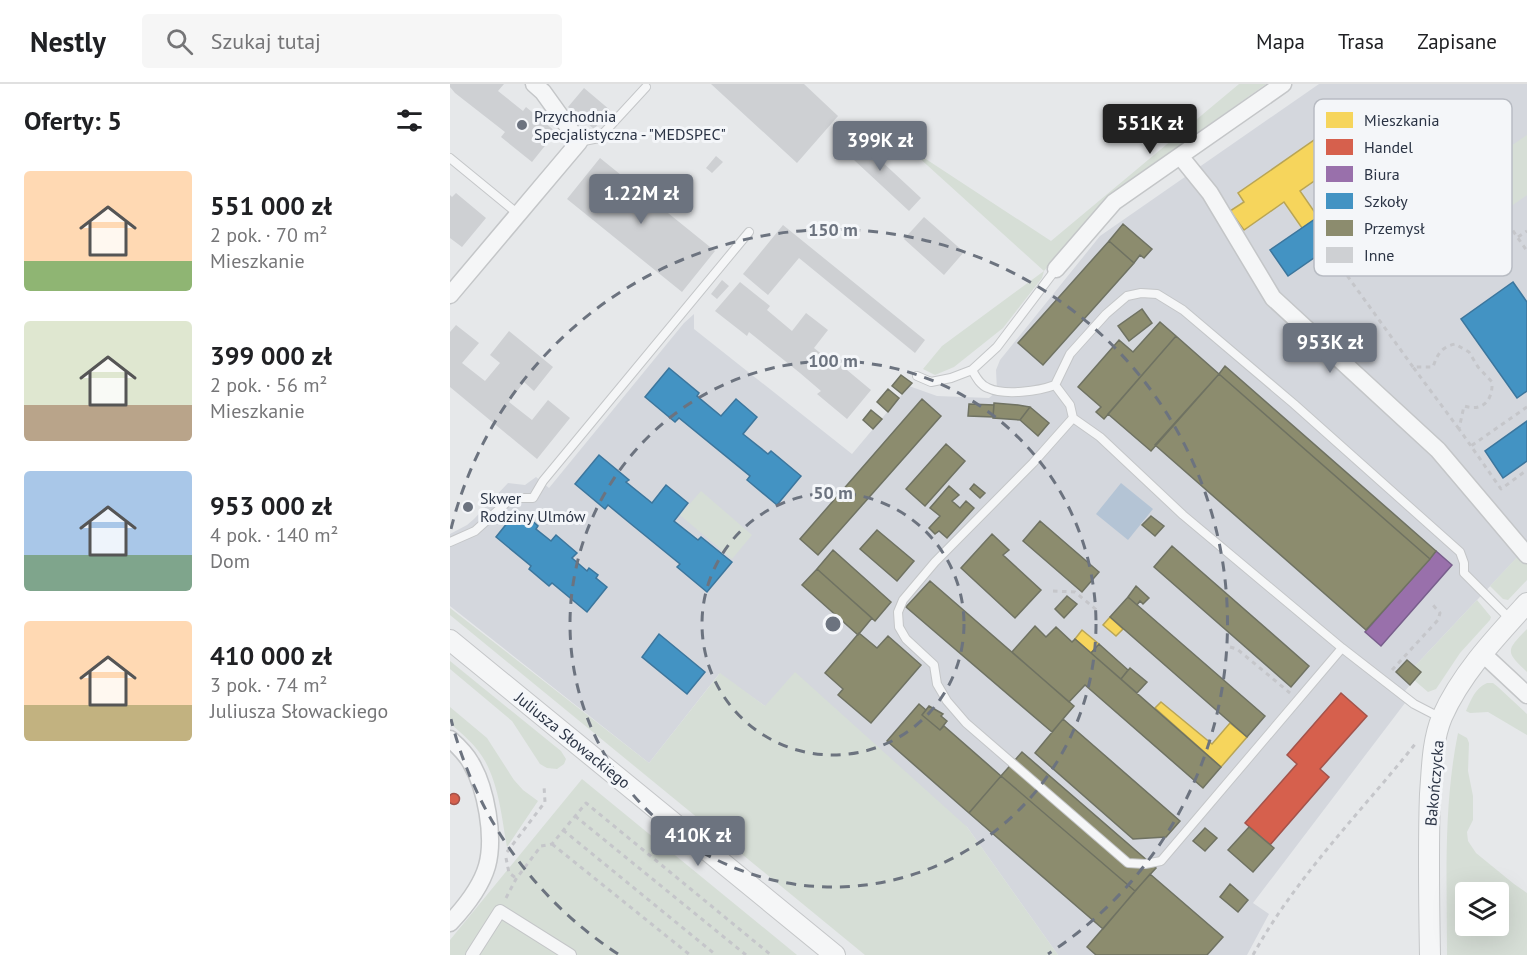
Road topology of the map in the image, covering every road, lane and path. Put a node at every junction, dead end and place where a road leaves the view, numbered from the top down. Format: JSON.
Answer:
{"nodes":[{"id":1,"x":534,"y":84,"type":"edge"},
{"id":2,"x":1283,"y":84,"type":"edge"},
{"id":3,"x":646,"y":87,"type":"dead end"},
{"id":4,"x":579,"y":142,"type":"junction"},
{"id":5,"x":1180,"y":156,"type":"junction"},
{"id":6,"x":450,"y":158,"type":"edge"},
{"id":7,"x":517,"y":213,"type":"junction"},
{"id":8,"x":1512,"y":228,"type":"edge"},
{"id":9,"x":1527,"y":231,"type":"edge"},
{"id":10,"x":749,"y":232,"type":"dead end"},
{"id":11,"x":1518,"y":237,"type":"junction"},
{"id":12,"x":1527,"y":251,"type":"edge"},
{"id":13,"x":1056,"y":269,"type":"joint"},
{"id":14,"x":1347,"y":276,"type":"edge"},
{"id":15,"x":450,"y":295,"type":"edge"},
{"id":16,"x":1413,"y":367,"type":"junction"},
{"id":17,"x":972,"y":370,"type":"junction"},
{"id":18,"x":917,"y":376,"type":"dead end"},
{"id":19,"x":1055,"y":385,"type":"junction"},
{"id":20,"x":1527,"y":407,"type":"edge"},
{"id":21,"x":1073,"y":418,"type":"junction"},
{"id":22,"x":1459,"y":429,"type":"junction"},
{"id":23,"x":1471,"y":446,"type":"junction"},
{"id":24,"x":1527,"y":471,"type":"edge"},
{"id":25,"x":450,"y":542,"type":"edge"},
{"id":26,"x":1527,"y":555,"type":"edge"},
{"id":27,"x":1053,"y":591,"type":"dead end"},
{"id":28,"x":1527,"y":603,"type":"edge"},
{"id":29,"x":1434,"y":605,"type":"dead end"},
{"id":30,"x":1099,"y":612,"type":"dead end"},
{"id":31,"x":1511,"y":620,"type":"junction"},
{"id":32,"x":450,"y":640,"type":"edge"},
{"id":33,"x":1230,"y":648,"type":"dead end"},
{"id":34,"x":1342,"y":648,"type":"junction"},
{"id":35,"x":1482,"y":653,"type":"junction"},
{"id":36,"x":1383,"y":680,"type":"junction"},
{"id":37,"x":1527,"y":695,"type":"edge"},
{"id":38,"x":1298,"y":700,"type":"junction"},
{"id":39,"x":1434,"y":715,"type":"junction"},
{"id":40,"x":450,"y":739,"type":"edge"},
{"id":41,"x":544,"y":786,"type":"dead end"},
{"id":42,"x":575,"y":816,"type":"junction"},
{"id":43,"x":563,"y":830,"type":"junction"},
{"id":44,"x":552,"y":844,"type":"junction"},
{"id":45,"x":516,"y":879,"type":"junction"},
{"id":46,"x":500,"y":911,"type":"junction"},
{"id":47,"x":450,"y":923,"type":"edge"},
{"id":48,"x":823,"y":951,"type":"edge"},
{"id":49,"x":685,"y":953,"type":"edge"},
{"id":50,"x":472,"y":955,"type":"edge"},
{"id":51,"x":570,"y":955,"type":"edge"},
{"id":52,"x":690,"y":955,"type":"edge"},
{"id":53,"x":716,"y":955,"type":"edge"},
{"id":54,"x":746,"y":955,"type":"edge"},
{"id":55,"x":771,"y":955,"type":"edge"},
{"id":56,"x":1253,"y":955,"type":"edge"},
{"id":57,"x":1430,"y":955,"type":"edge"}],
"edges":[{"from":1,"to":4,"type":"street"},
{"from":2,"to":5,"type":"street"},
{"from":3,"to":4,"type":"lane"},
{"from":4,"to":7,"type":"street"},
{"from":5,"to":13,"type":"street"},
{"from":5,"to":26,"type":"street"},
{"from":6,"to":7,"type":"lane"},
{"from":7,"to":15,"type":"street"},
{"from":8,"to":11,"type":"path"},
{"from":9,"to":11,"type":"path"},
{"from":10,"to":25,"type":"lane"},
{"from":11,"to":12,"type":"path"},
{"from":13,"to":17,"type":"lane"},
{"from":14,"to":16,"type":"path"},
{"from":16,"to":22,"type":"path"},
{"from":16,"to":22,"type":"path"},
{"from":17,"to":18,"type":"lane"},
{"from":17,"to":19,"type":"lane"},
{"from":19,"to":21,"type":"lane"},
{"from":19,"to":31,"type":"lane"},
{"from":20,"to":23,"type":"path"},
{"from":21,"to":34,"type":"lane"},
{"from":21,"to":38,"type":"lane"},
{"from":22,"to":23,"type":"path"},
{"from":23,"to":24,"type":"path"},
{"from":27,"to":30,"type":"path"},
{"from":28,"to":31,"type":"street","name":"Bakończycka"},
{"from":29,"to":36,"type":"path"},
{"from":31,"to":35,"type":"street","name":"Bakończycka"},
{"from":32,"to":48,"type":"street","name":"Juliusza Słowackiego"},
{"from":33,"to":38,"type":"path"},
{"from":34,"to":36,"type":"lane"},
{"from":34,"to":38,"type":"lane"},
{"from":35,"to":37,"type":"street"},
{"from":35,"to":39,"type":"street","name":"Bakończycka"},
{"from":36,"to":39,"type":"lane"},
{"from":39,"to":56,"type":"path"},
{"from":39,"to":57,"type":"street","name":"Bakończycka"},
{"from":40,"to":47,"type":"street"},
{"from":41,"to":45,"type":"path"},
{"from":42,"to":43,"type":"path"},
{"from":42,"to":54,"type":"path"},
{"from":42,"to":55,"type":"path"},
{"from":43,"to":44,"type":"path"},
{"from":43,"to":53,"type":"path"},
{"from":44,"to":45,"type":"path"},
{"from":44,"to":49,"type":"path"},
{"from":45,"to":46,"type":"path"},
{"from":46,"to":50,"type":"street"},
{"from":46,"to":51,"type":"street"},
{"from":49,"to":52,"type":"path"}]}
